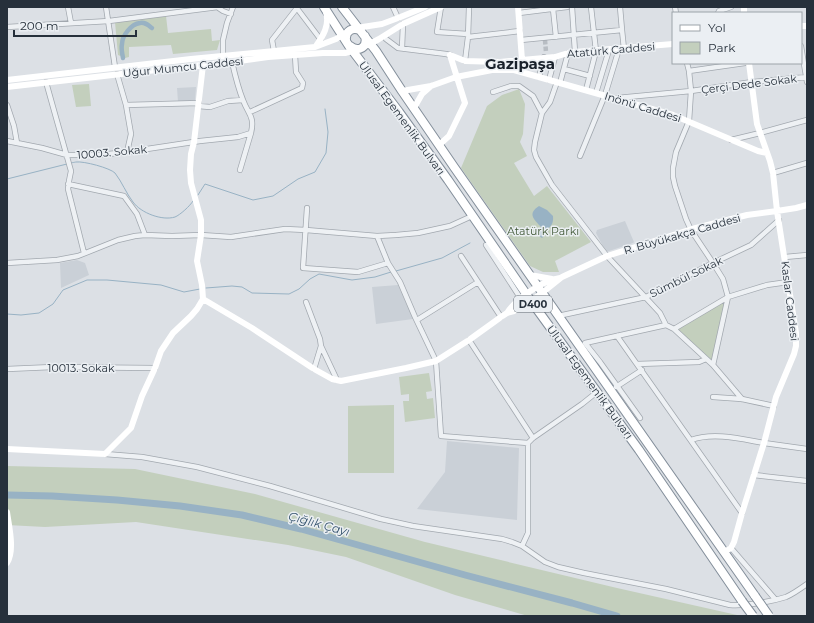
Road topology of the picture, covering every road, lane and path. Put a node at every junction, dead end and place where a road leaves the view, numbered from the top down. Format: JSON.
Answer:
{"nodes":[{"id":1,"x":68,"y":7,"type":"edge"},
{"id":2,"x":106,"y":7,"type":"edge"},
{"id":3,"x":217,"y":7,"type":"edge"},
{"id":4,"x":233,"y":7,"type":"edge"},
{"id":5,"x":324,"y":7,"type":"edge"},
{"id":6,"x":342,"y":7,"type":"edge"},
{"id":7,"x":425,"y":7,"type":"edge"},
{"id":8,"x":441,"y":7,"type":"edge"},
{"id":9,"x":469,"y":7,"type":"edge"},
{"id":10,"x":563,"y":7,"type":"edge"},
{"id":11,"x":567,"y":7,"type":"edge"},
{"id":12,"x":572,"y":7,"type":"edge"},
{"id":13,"x":591,"y":7,"type":"edge"},
{"id":14,"x":620,"y":7,"type":"edge"},
{"id":15,"x":731,"y":7,"type":"edge"},
{"id":16,"x":297,"y":8,"type":"edge"},
{"id":17,"x":394,"y":9,"type":"edge"},
{"id":18,"x":553,"y":9,"type":"junction"},
{"id":19,"x":519,"y":10,"type":"edge"},
{"id":20,"x":718,"y":12,"type":"edge"},
{"id":21,"x":231,"y":14,"type":"junction"},
{"id":22,"x":398,"y":18,"type":"junction"},
{"id":23,"x":109,"y":21,"type":"junction"},
{"id":24,"x":71,"y":23,"type":"junction"},
{"id":25,"x":403,"y":24,"type":"junction"},
{"id":26,"x":7,"y":27,"type":"edge"},
{"id":27,"x":622,"y":30,"type":"junction"},
{"id":28,"x":520,"y":31,"type":"junction"},
{"id":29,"x":594,"y":33,"type":"junction"},
{"id":30,"x":574,"y":35,"type":"junction"},
{"id":31,"x":468,"y":36,"type":"junction"},
{"id":32,"x":556,"y":37,"type":"junction"},
{"id":33,"x":354,"y":38,"type":"junction"},
{"id":34,"x":386,"y":39,"type":"dead end"},
{"id":35,"x":321,"y":40,"type":"junction"},
{"id":36,"x":521,"y":40,"type":"junction"},
{"id":37,"x":371,"y":43,"type":"junction"},
{"id":38,"x":672,"y":44,"type":"edge"},
{"id":39,"x":315,"y":47,"type":"junction"},
{"id":40,"x":402,"y":48,"type":"junction"},
{"id":41,"x":621,"y":49,"type":"junction"},
{"id":42,"x":609,"y":50,"type":"junction"},
{"id":43,"x":596,"y":51,"type":"junction"},
{"id":44,"x":274,"y":52,"type":"junction"},
{"id":45,"x":802,"y":52,"type":"edge"},
{"id":46,"x":572,"y":53,"type":"junction"},
{"id":47,"x":295,"y":55,"type":"junction"},
{"id":48,"x":450,"y":55,"type":"junction"},
{"id":49,"x":546,"y":55,"type":"junction"},
{"id":50,"x":555,"y":57,"type":"junction"},
{"id":51,"x":223,"y":60,"type":"junction"},
{"id":52,"x":522,"y":60,"type":"junction"},
{"id":53,"x":465,"y":61,"type":"junction"},
{"id":54,"x":232,"y":62,"type":"junction"},
{"id":55,"x":686,"y":64,"type":"edge"},
{"id":56,"x":738,"y":64,"type":"edge"},
{"id":57,"x":749,"y":64,"type":"edge"},
{"id":58,"x":203,"y":65,"type":"junction"},
{"id":59,"x":564,"y":69,"type":"junction"},
{"id":60,"x":514,"y":70,"type":"junction"},
{"id":61,"x":116,"y":71,"type":"junction"},
{"id":62,"x":688,"y":71,"type":"junction"},
{"id":63,"x":590,"y":76,"type":"junction"},
{"id":64,"x":456,"y":77,"type":"junction"},
{"id":65,"x":539,"y":77,"type":"junction"},
{"id":66,"x":807,"y":78,"type":"edge"},
{"id":67,"x":7,"y":80,"type":"edge"},
{"id":68,"x":550,"y":80,"type":"junction"},
{"id":69,"x":46,"y":82,"type":"junction"},
{"id":70,"x":558,"y":82,"type":"junction"},
{"id":71,"x":752,"y":82,"type":"junction"},
{"id":72,"x":431,"y":86,"type":"junction"},
{"id":73,"x":7,"y":87,"type":"edge"},
{"id":74,"x":586,"y":90,"type":"junction"},
{"id":75,"x":402,"y":91,"type":"junction"},
{"id":76,"x":691,"y":91,"type":"junction"},
{"id":77,"x":493,"y":92,"type":"dead end"},
{"id":78,"x":596,"y":93,"type":"junction"},
{"id":79,"x":605,"y":96,"type":"junction"},
{"id":80,"x":615,"y":98,"type":"junction"},
{"id":81,"x":243,"y":100,"type":"junction"},
{"id":82,"x":7,"y":105,"type":"edge"},
{"id":83,"x":126,"y":105,"type":"junction"},
{"id":84,"x":198,"y":105,"type":"junction"},
{"id":85,"x":414,"y":108,"type":"junction"},
{"id":86,"x":250,"y":112,"type":"junction"},
{"id":87,"x":542,"y":113,"type":"junction"},
{"id":88,"x":807,"y":120,"type":"edge"},
{"id":89,"x":689,"y":121,"type":"junction"},
{"id":90,"x":251,"y":133,"type":"junction"},
{"id":91,"x":760,"y":133,"type":"junction"},
{"id":92,"x":731,"y":140,"type":"junction"},
{"id":93,"x":7,"y":141,"type":"edge"},
{"id":94,"x":194,"y":142,"type":"junction"},
{"id":95,"x":17,"y":143,"type":"junction"},
{"id":96,"x":439,"y":145,"type":"junction"},
{"id":97,"x":127,"y":152,"type":"junction"},
{"id":98,"x":768,"y":152,"type":"junction"},
{"id":99,"x":67,"y":155,"type":"junction"},
{"id":100,"x":580,"y":156,"type":"dead end"},
{"id":101,"x":807,"y":163,"type":"edge"},
{"id":102,"x":240,"y":170,"type":"dead end"},
{"id":103,"x":773,"y":173,"type":"junction"},
{"id":104,"x":68,"y":184,"type":"junction"},
{"id":105,"x":807,"y":205,"type":"edge"},
{"id":106,"x":307,"y":208,"type":"dead end"},
{"id":107,"x":777,"y":211,"type":"junction"},
{"id":108,"x":472,"y":216,"type":"junction"},
{"id":109,"x":779,"y":220,"type":"junction"},
{"id":110,"x":306,"y":230,"type":"junction"},
{"id":111,"x":691,"y":230,"type":"junction"},
{"id":112,"x":145,"y":235,"type":"junction"},
{"id":113,"x":201,"y":235,"type":"junction"},
{"id":114,"x":377,"y":236,"type":"junction"},
{"id":115,"x":486,"y":245,"type":"dead end"},
{"id":116,"x":84,"y":253,"type":"junction"},
{"id":117,"x":807,"y":255,"type":"edge"},
{"id":118,"x":461,"y":256,"type":"dead end"},
{"id":119,"x":607,"y":256,"type":"junction"},
{"id":120,"x":785,"y":257,"type":"junction"},
{"id":121,"x":388,"y":262,"type":"junction"},
{"id":122,"x":7,"y":263,"type":"edge"},
{"id":123,"x":713,"y":263,"type":"junction"},
{"id":124,"x":530,"y":275,"type":"junction"},
{"id":125,"x":562,"y":277,"type":"junction"},
{"id":126,"x":552,"y":279,"type":"junction"},
{"id":127,"x":478,"y":282,"type":"junction"},
{"id":128,"x":788,"y":282,"type":"junction"},
{"id":129,"x":540,"y":290,"type":"junction"},
{"id":130,"x":646,"y":297,"type":"junction"},
{"id":131,"x":728,"y":297,"type":"junction"},
{"id":132,"x":526,"y":298,"type":"junction"},
{"id":133,"x":203,"y":299,"type":"junction"},
{"id":134,"x":306,"y":302,"type":"dead end"},
{"id":135,"x":507,"y":313,"type":"junction"},
{"id":136,"x":558,"y":316,"type":"junction"},
{"id":137,"x":501,"y":317,"type":"junction"},
{"id":138,"x":417,"y":320,"type":"junction"},
{"id":139,"x":666,"y":325,"type":"junction"},
{"id":140,"x":674,"y":329,"type":"junction"},
{"id":141,"x":617,"y":336,"type":"junction"},
{"id":142,"x":469,"y":340,"type":"junction"},
{"id":143,"x":321,"y":346,"type":"junction"},
{"id":144,"x":706,"y":359,"type":"junction"},
{"id":145,"x":436,"y":361,"type":"junction"},
{"id":146,"x":637,"y":364,"type":"junction"},
{"id":147,"x":713,"y":365,"type":"junction"},
{"id":148,"x":155,"y":368,"type":"junction"},
{"id":149,"x":7,"y":369,"type":"edge"},
{"id":150,"x":314,"y":369,"type":"junction"},
{"id":151,"x":642,"y":370,"type":"junction"},
{"id":152,"x":336,"y":380,"type":"junction"},
{"id":153,"x":614,"y":388,"type":"junction"},
{"id":154,"x":596,"y":392,"type":"junction"},
{"id":155,"x":713,"y":397,"type":"dead end"},
{"id":156,"x":742,"y":399,"type":"junction"},
{"id":157,"x":774,"y":406,"type":"junction"},
{"id":158,"x":640,"y":418,"type":"dead end"},
{"id":159,"x":533,"y":438,"type":"junction"},
{"id":160,"x":691,"y":440,"type":"junction"},
{"id":161,"x":528,"y":443,"type":"junction"},
{"id":162,"x":764,"y":443,"type":"junction"},
{"id":163,"x":7,"y":449,"type":"edge"},
{"id":164,"x":807,"y":449,"type":"edge"},
{"id":165,"x":105,"y":454,"type":"junction"},
{"id":166,"x":754,"y":475,"type":"junction"},
{"id":167,"x":807,"y":481,"type":"edge"},
{"id":168,"x":7,"y":512,"type":"edge"},
{"id":169,"x":742,"y":513,"type":"junction"},
{"id":170,"x":9,"y":544,"type":"edge"},
{"id":171,"x":522,"y":546,"type":"junction"},
{"id":172,"x":727,"y":550,"type":"junction"},
{"id":173,"x":7,"y":563,"type":"edge"},
{"id":174,"x":807,"y":584,"type":"edge"},
{"id":175,"x":775,"y":599,"type":"junction"},
{"id":176,"x":753,"y":616,"type":"edge"},
{"id":177,"x":769,"y":616,"type":"edge"}],
"edges":[{"from":1,"to":24,"type":"street"},
{"from":2,"to":23,"type":"street"},
{"from":3,"to":21,"type":"street"},
{"from":3,"to":23,"type":"street"},
{"from":4,"to":21,"type":"street"},
{"from":5,"to":33,"type":"highway","name":"Ulusal Egemenlik Bulvarı","number":"D400"},
{"from":5,"to":35,"type":"street"},
{"from":6,"to":33,"type":"highway","name":"Ulusal Egemenlik Bulvarı","number":"D400"},
{"from":7,"to":22,"type":"street"},
{"from":8,"to":25,"type":"street"},
{"from":8,"to":31,"type":"street"},
{"from":9,"to":31,"type":"street"},
{"from":10,"to":11,"type":"street"},
{"from":10,"to":18,"type":"street"},
{"from":12,"to":30,"type":"street"},
{"from":13,"to":29,"type":"street"},
{"from":14,"to":27,"type":"street"},
{"from":15,"to":20,"type":"street"},
{"from":16,"to":35,"type":"street"},
{"from":16,"to":44,"type":"street"},
{"from":17,"to":22,"type":"street"},
{"from":18,"to":19,"type":"street"},
{"from":18,"to":32,"type":"street"},
{"from":19,"to":28,"type":"street"},
{"from":21,"to":51,"type":"street"},
{"from":22,"to":33,"type":"street"},
{"from":23,"to":24,"type":"street"},
{"from":23,"to":61,"type":"street"},
{"from":24,"to":26,"type":"street"},
{"from":25,"to":37,"type":"street"},
{"from":25,"to":40,"type":"street"},
{"from":27,"to":29,"type":"street"},
{"from":27,"to":41,"type":"street"},
{"from":28,"to":31,"type":"street"},
{"from":28,"to":36,"type":"street"},
{"from":29,"to":30,"type":"street"},
{"from":29,"to":43,"type":"street"},
{"from":30,"to":32,"type":"street"},
{"from":30,"to":46,"type":"street"},
{"from":31,"to":53,"type":"street"},
{"from":32,"to":36,"type":"street"},
{"from":33,"to":37,"type":"highway","name":"Ulusal Egemenlik Bulvarı","number":"D400"},
{"from":33,"to":39,"type":"street","name":"Uğur Mumcu Caddesi"},
{"from":33,"to":47,"type":"street","name":"Uğur Mumcu Caddesi"},
{"from":33,"to":108,"type":"highway","name":"Ulusal Egemenlik Bulvarı","number":"D400"},
{"from":34,"to":40,"type":"street","name":"Atatürk Caddesi"},
{"from":35,"to":39,"type":"street"},
{"from":36,"to":52,"type":"street"},
{"from":37,"to":75,"type":"highway","name":"Ulusal Egemenlik Bulvarı","number":"D400"},
{"from":38,"to":41,"type":"street","name":"Atatürk Caddesi"},
{"from":39,"to":44,"type":"street","name":"Uğur Mumcu Caddesi"},
{"from":40,"to":48,"type":"street","name":"Atatürk Caddesi"},
{"from":41,"to":42,"type":"street","name":"Atatürk Caddesi"},
{"from":41,"to":79,"type":"street"},
{"from":42,"to":43,"type":"street","name":"Atatürk Caddesi"},
{"from":42,"to":78,"type":"street"},
{"from":43,"to":46,"type":"street","name":"Atatürk Caddesi"},
{"from":43,"to":63,"type":"street"},
{"from":44,"to":51,"type":"street","name":"Uğur Mumcu Caddesi"},
{"from":45,"to":66,"type":"street"},
{"from":46,"to":50,"type":"street","name":"Atatürk Caddesi"},
{"from":46,"to":59,"type":"street"},
{"from":47,"to":54,"type":"street","name":"Uğur Mumcu Caddesi"},
{"from":47,"to":86,"type":"street"},
{"from":48,"to":53,"type":"street","name":"Atatürk Caddesi"},
{"from":48,"to":64,"type":"street"},
{"from":49,"to":50,"type":"street","name":"Atatürk Caddesi"},
{"from":49,"to":52,"type":"street","name":"Atatürk Caddesi"},
{"from":49,"to":65,"type":"street"},
{"from":50,"to":68,"type":"street"},
{"from":51,"to":54,"type":"street","name":"Uğur Mumcu Caddesi"},
{"from":51,"to":58,"type":"street","name":"Uğur Mumcu Caddesi"},
{"from":51,"to":61,"type":"street","name":"Uğur Mumcu Caddesi"},
{"from":52,"to":53,"type":"street","name":"Atatürk Caddesi"},
{"from":52,"to":60,"type":"street"},
{"from":54,"to":81,"type":"street"},
{"from":55,"to":62,"type":"street"},
{"from":56,"to":62,"type":"street"},
{"from":57,"to":71,"type":"street","name":"Kaslar Caddesi"},
{"from":58,"to":61,"type":"street","name":"Uğur Mumcu Caddesi"},
{"from":58,"to":84,"type":"street"},
{"from":59,"to":63,"type":"street"},
{"from":59,"to":70,"type":"street"},
{"from":60,"to":64,"type":"street","name":"Inönü Caddesi"},
{"from":60,"to":65,"type":"street","name":"Inönü Caddesi"},
{"from":61,"to":67,"type":"street","name":"Uğur Mumcu Caddesi"},
{"from":61,"to":69,"type":"street","name":"Uğur Mumcu Caddesi"},
{"from":61,"to":83,"type":"street"},
{"from":62,"to":76,"type":"street"},
{"from":63,"to":74,"type":"street"},
{"from":64,"to":72,"type":"street","name":"Inönü Caddesi"},
{"from":64,"to":96,"type":"street"},
{"from":65,"to":68,"type":"street","name":"Inönü Caddesi"},
{"from":66,"to":71,"type":"street","name":"Çerçi Dede Sokak"},
{"from":68,"to":70,"type":"street","name":"Inönü Caddesi"},
{"from":69,"to":73,"type":"street","name":"Uğur Mumcu Caddesi"},
{"from":69,"to":99,"type":"street"},
{"from":70,"to":74,"type":"street","name":"Inönü Caddesi"},
{"from":70,"to":87,"type":"street"},
{"from":71,"to":76,"type":"street","name":"Çerçi Dede Sokak"},
{"from":71,"to":91,"type":"street","name":"Kaslar Caddesi"},
{"from":72,"to":75,"type":"street","name":"Inönü Caddesi"},
{"from":72,"to":85,"type":"street"},
{"from":74,"to":78,"type":"street","name":"Inönü Caddesi"},
{"from":75,"to":85,"type":"highway","name":"Ulusal Egemenlik Bulvarı","number":"D400"},
{"from":76,"to":80,"type":"street","name":"Çerçi Dede Sokak"},
{"from":76,"to":89,"type":"street"},
{"from":77,"to":87,"type":"street"},
{"from":78,"to":79,"type":"street","name":"Inönü Caddesi"},
{"from":79,"to":80,"type":"street","name":"Inönü Caddesi"},
{"from":79,"to":100,"type":"street"},
{"from":80,"to":89,"type":"street","name":"Inönü Caddesi"},
{"from":81,"to":84,"type":"street"},
{"from":81,"to":86,"type":"street"},
{"from":82,"to":95,"type":"street"},
{"from":83,"to":84,"type":"street"},
{"from":83,"to":97,"type":"street"},
{"from":84,"to":94,"type":"street"},
{"from":85,"to":96,"type":"highway","name":"Ulusal Egemenlik Bulvarı","number":"D400"},
{"from":86,"to":90,"type":"street"},
{"from":87,"to":119,"type":"street"},
{"from":88,"to":91,"type":"street"},
{"from":89,"to":92,"type":"street","name":"Inönü Caddesi"},
{"from":89,"to":111,"type":"street"},
{"from":90,"to":94,"type":"street","name":"10003. Sokak"},
{"from":90,"to":102,"type":"street"},
{"from":91,"to":92,"type":"street"},
{"from":91,"to":98,"type":"street","name":"Kaslar Caddesi"},
{"from":92,"to":98,"type":"street","name":"Inönü Caddesi"},
{"from":93,"to":95,"type":"street","name":"10003. Sokak"},
{"from":94,"to":97,"type":"street","name":"10003. Sokak"},
{"from":94,"to":113,"type":"street"},
{"from":95,"to":99,"type":"street","name":"10003. Sokak"},
{"from":96,"to":124,"type":"highway","name":"Ulusal Egemenlik Bulvarı","number":"D400"},
{"from":97,"to":99,"type":"street","name":"10003. Sokak"},
{"from":98,"to":103,"type":"street","name":"Kaslar Caddesi"},
{"from":99,"to":104,"type":"street"},
{"from":101,"to":103,"type":"street"},
{"from":103,"to":107,"type":"street","name":"Kaslar Caddesi"},
{"from":104,"to":112,"type":"street"},
{"from":104,"to":116,"type":"street"},
{"from":105,"to":107,"type":"street","name":"R. Büyükakça Caddesi"},
{"from":106,"to":110,"type":"street"},
{"from":107,"to":109,"type":"street","name":"Kaslar Caddesi"},
{"from":107,"to":111,"type":"street","name":"R. Büyükakça Caddesi"},
{"from":108,"to":114,"type":"street"},
{"from":108,"to":132,"type":"highway","name":"Ulusal Egemenlik Bulvarı","number":"D400"},
{"from":109,"to":120,"type":"street","name":"Kaslar Caddesi"},
{"from":109,"to":123,"type":"street","name":"Sümbül Sokak"},
{"from":110,"to":113,"type":"street"},
{"from":110,"to":114,"type":"street"},
{"from":110,"to":121,"type":"street"},
{"from":111,"to":119,"type":"street","name":"R. Büyükakça Caddesi"},
{"from":111,"to":123,"type":"street"},
{"from":112,"to":113,"type":"street"},
{"from":112,"to":116,"type":"street"},
{"from":113,"to":133,"type":"street"},
{"from":114,"to":121,"type":"street"},
{"from":115,"to":132,"type":"street"},
{"from":116,"to":122,"type":"street"},
{"from":117,"to":120,"type":"street"},
{"from":118,"to":127,"type":"street"},
{"from":119,"to":125,"type":"street","name":"R. Büyükakça Caddesi"},
{"from":119,"to":130,"type":"street"},
{"from":120,"to":128,"type":"street","name":"Kaslar Caddesi"},
{"from":121,"to":138,"type":"street"},
{"from":123,"to":130,"type":"street","name":"Sümbül Sokak"},
{"from":123,"to":131,"type":"street"},
{"from":124,"to":126,"type":"street"},
{"from":124,"to":129,"type":"highway","name":"Ulusal Egemenlik Bulvarı","number":"D400"},
{"from":125,"to":126,"type":"street","name":"R. Büyükakça Caddesi"},
{"from":125,"to":129,"type":"street","name":"R. Büyükakça Caddesi"},
{"from":126,"to":129,"type":"street","name":"R. Büyükakça Caddesi"},
{"from":127,"to":137,"type":"street"},
{"from":127,"to":138,"type":"street"},
{"from":128,"to":131,"type":"street"},
{"from":128,"to":157,"type":"street","name":"Kaslar Caddesi"},
{"from":129,"to":132,"type":"street","name":"R. Büyükakça Caddesi"},
{"from":129,"to":136,"type":"highway","name":"Ulusal Egemenlik Bulvarı","number":"D400"},
{"from":130,"to":136,"type":"street","name":"Sümbül Sokak"},
{"from":130,"to":139,"type":"street"},
{"from":131,"to":140,"type":"street"},
{"from":131,"to":147,"type":"street"},
{"from":132,"to":135,"type":"street"},
{"from":132,"to":135,"type":"street"},
{"from":132,"to":154,"type":"highway","name":"Ulusal Egemenlik Bulvarı","number":"D400"},
{"from":133,"to":148,"type":"street"},
{"from":133,"to":150,"type":"street"},
{"from":134,"to":143,"type":"street"},
{"from":135,"to":137,"type":"street"},
{"from":136,"to":153,"type":"highway","name":"Ulusal Egemenlik Bulvarı","number":"D400"},
{"from":137,"to":142,"type":"street"},
{"from":138,"to":145,"type":"street"},
{"from":139,"to":140,"type":"street"},
{"from":139,"to":141,"type":"street"},
{"from":140,"to":144,"type":"street"},
{"from":141,"to":146,"type":"street"},
{"from":141,"to":153,"type":"street"},
{"from":142,"to":145,"type":"street"},
{"from":142,"to":159,"type":"street"},
{"from":143,"to":150,"type":"street"},
{"from":143,"to":152,"type":"street"},
{"from":144,"to":146,"type":"street"},
{"from":144,"to":147,"type":"street"},
{"from":145,"to":152,"type":"street"},
{"from":145,"to":161,"type":"street"},
{"from":146,"to":151,"type":"street"},
{"from":147,"to":156,"type":"street"},
{"from":148,"to":149,"type":"street","name":"10013. Sokak"},
{"from":148,"to":165,"type":"street"},
{"from":150,"to":152,"type":"street"},
{"from":151,"to":153,"type":"street"},
{"from":151,"to":160,"type":"street"},
{"from":153,"to":158,"type":"street"},
{"from":153,"to":172,"type":"highway","name":"Ulusal Egemenlik Bulvarı","number":"D400"},
{"from":154,"to":159,"type":"street"},
{"from":154,"to":176,"type":"highway","name":"Ulusal Egemenlik Bulvarı","number":"D400","bridge":true},
{"from":155,"to":156,"type":"street"},
{"from":156,"to":157,"type":"street"},
{"from":157,"to":162,"type":"street","name":"Kaslar Caddesi"},
{"from":159,"to":161,"type":"street"},
{"from":160,"to":162,"type":"street"},
{"from":160,"to":169,"type":"street"},
{"from":161,"to":171,"type":"street"},
{"from":162,"to":164,"type":"street"},
{"from":162,"to":166,"type":"street","name":"Kaslar Caddesi"},
{"from":163,"to":165,"type":"street"},
{"from":165,"to":171,"type":"street"},
{"from":166,"to":167,"type":"street"},
{"from":166,"to":169,"type":"street","name":"Kaslar Caddesi"},
{"from":168,"to":170,"type":"street"},
{"from":169,"to":172,"type":"street","name":"Kaslar Caddesi"},
{"from":170,"to":173,"type":"street"},
{"from":171,"to":175,"type":"street"},
{"from":172,"to":175,"type":"street"},
{"from":172,"to":177,"type":"highway","name":"Ulusal Egemenlik Bulvarı","number":"D400","bridge":true},
{"from":174,"to":175,"type":"street"}]}
